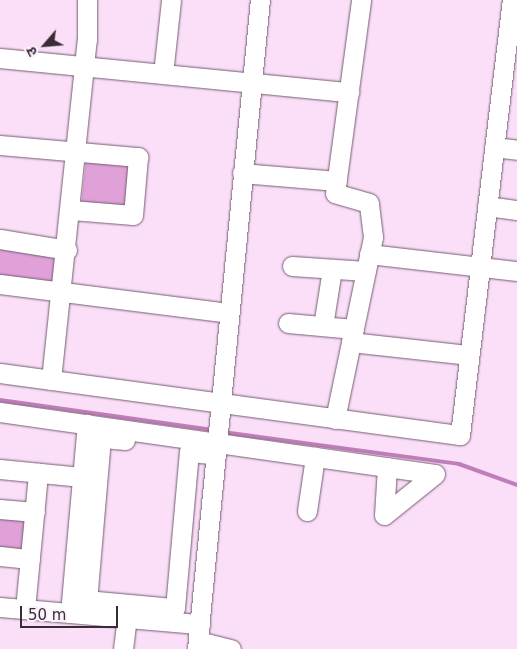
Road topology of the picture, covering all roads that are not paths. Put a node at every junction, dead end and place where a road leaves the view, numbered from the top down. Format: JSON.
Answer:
{"nodes":[{"id":1,"x":87,"y":0,"type":"edge"},
{"id":2,"x":171,"y":0,"type":"edge"},
{"id":3,"x":260,"y":0,"type":"edge"},
{"id":4,"x":361,"y":0,"type":"edge"},
{"id":5,"x":512,"y":0,"type":"edge"},
{"id":6,"x":0,"y":58,"type":"edge"},
{"id":7,"x":84,"y":66,"type":"junction"},
{"id":8,"x":163,"y":74,"type":"junction"},
{"id":9,"x":509,"y":79,"type":"edge"},
{"id":10,"x":251,"y":83,"type":"junction"},
{"id":11,"x":349,"y":92,"type":"junction"},
{"id":12,"x":0,"y":144,"type":"edge"},
{"id":13,"x":494,"y":147,"type":"junction"},
{"id":14,"x":517,"y":150,"type":"edge"},
{"id":15,"x":76,"y":152,"type":"junction"},
{"id":16,"x":242,"y":173,"type":"junction"},
{"id":17,"x":337,"y":181,"type":"junction"},
{"id":18,"x":487,"y":206,"type":"junction"},
{"id":19,"x":71,"y":210,"type":"junction"},
{"id":20,"x":517,"y":210,"type":"edge"},
{"id":21,"x":0,"y":240,"type":"edge"},
{"id":22,"x":67,"y":250,"type":"junction"},
{"id":23,"x":368,"y":262,"type":"junction"},
{"id":24,"x":292,"y":266,"type":"dead end"},
{"id":25,"x":480,"y":267,"type":"junction"},
{"id":26,"x":332,"y":268,"type":"junction"},
{"id":27,"x":517,"y":271,"type":"edge"},
{"id":28,"x":0,"y":284,"type":"edge"},
{"id":29,"x":62,"y":292,"type":"junction"},
{"id":30,"x":228,"y":313,"type":"junction"},
{"id":31,"x":288,"y":323,"type":"dead end"},
{"id":32,"x":323,"y":326,"type":"junction"},
{"id":33,"x":352,"y":335,"type":"junction"},
{"id":34,"x":469,"y":355,"type":"junction"},
{"id":35,"x":0,"y":373,"type":"edge"},
{"id":36,"x":51,"y":380,"type":"junction"},
{"id":37,"x":220,"y":404,"type":"junction"},
{"id":38,"x":0,"y":412,"type":"edge"},
{"id":39,"x":335,"y":419,"type":"junction"},
{"id":40,"x":87,"y":424,"type":"junction"},
{"id":41,"x":217,"y":440,"type":"junction"},
{"id":42,"x":189,"y":452,"type":"junction"},
{"id":43,"x":315,"y":457,"type":"junction"},
{"id":44,"x":387,"y":467,"type":"dead end"},
{"id":45,"x":0,"y":469,"type":"edge"},
{"id":46,"x":38,"y":473,"type":"junction"},
{"id":47,"x":82,"y":477,"type":"junction"},
{"id":48,"x":0,"y":508,"type":"edge"},
{"id":49,"x":307,"y":511,"type":"dead end"},
{"id":50,"x":34,"y":512,"type":"junction"},
{"id":51,"x":0,"y":556,"type":"edge"},
{"id":52,"x":30,"y":559,"type":"junction"},
{"id":53,"x":0,"y":607,"type":"edge"},
{"id":54,"x":25,"y":609,"type":"junction"},
{"id":55,"x":70,"y":613,"type":"junction"},
{"id":56,"x":127,"y":618,"type":"junction"},
{"id":57,"x":198,"y":638,"type":"edge"},
{"id":58,"x":123,"y":649,"type":"edge"},
{"id":59,"x":231,"y":649,"type":"edge"}],
"edges":[{"from":1,"to":7,"type":"street"},
{"from":2,"to":8,"type":"street"},
{"from":3,"to":10,"type":"street"},
{"from":4,"to":11,"type":"street"},
{"from":5,"to":9,"type":"street"},
{"from":6,"to":7,"type":"street"},
{"from":7,"to":8,"type":"street"},
{"from":7,"to":15,"type":"street"},
{"from":8,"to":10,"type":"street"},
{"from":9,"to":13,"type":"street"},
{"from":10,"to":11,"type":"street"},
{"from":10,"to":16,"type":"street"},
{"from":11,"to":17,"type":"street"},
{"from":12,"to":15,"type":"street"},
{"from":13,"to":14,"type":"street"},
{"from":13,"to":18,"type":"street"},
{"from":15,"to":19,"type":"street"},
{"from":15,"to":19,"type":"street"},
{"from":16,"to":17,"type":"street"},
{"from":16,"to":30,"type":"street"},
{"from":17,"to":23,"type":"street"},
{"from":18,"to":20,"type":"street"},
{"from":18,"to":25,"type":"street"},
{"from":19,"to":22,"type":"street"},
{"from":21,"to":22,"type":"street"},
{"from":22,"to":29,"type":"street"},
{"from":23,"to":25,"type":"street"},
{"from":23,"to":26,"type":"street"},
{"from":23,"to":33,"type":"street"},
{"from":24,"to":26,"type":"street"},
{"from":25,"to":27,"type":"street"},
{"from":25,"to":34,"type":"street"},
{"from":26,"to":32,"type":"street"},
{"from":28,"to":29,"type":"street"},
{"from":29,"to":30,"type":"street"},
{"from":29,"to":36,"type":"street"},
{"from":30,"to":37,"type":"street"},
{"from":31,"to":32,"type":"street"},
{"from":32,"to":33,"type":"street"},
{"from":33,"to":34,"type":"street"},
{"from":33,"to":39,"type":"street"},
{"from":34,"to":39,"type":"street"},
{"from":35,"to":36,"type":"street"},
{"from":36,"to":37,"type":"street"},
{"from":37,"to":39,"type":"street"},
{"from":37,"to":41,"type":"street"},
{"from":38,"to":40,"type":"street"},
{"from":40,"to":41,"type":"street"},
{"from":40,"to":47,"type":"street"},
{"from":41,"to":42,"type":"street"},
{"from":41,"to":43,"type":"street"},
{"from":41,"to":57,"type":"street"},
{"from":42,"to":42,"type":"street"},
{"from":43,"to":44,"type":"street"},
{"from":43,"to":49,"type":"street"},
{"from":45,"to":46,"type":"street"},
{"from":46,"to":47,"type":"street"},
{"from":46,"to":50,"type":"street"},
{"from":47,"to":55,"type":"street"},
{"from":48,"to":50,"type":"street"},
{"from":50,"to":52,"type":"street"},
{"from":51,"to":52,"type":"street"},
{"from":52,"to":54,"type":"street"},
{"from":53,"to":54,"type":"street"},
{"from":54,"to":55,"type":"street"},
{"from":55,"to":56,"type":"street"},
{"from":56,"to":57,"type":"street"},
{"from":56,"to":58,"type":"street"},
{"from":57,"to":59,"type":"street"}]}
